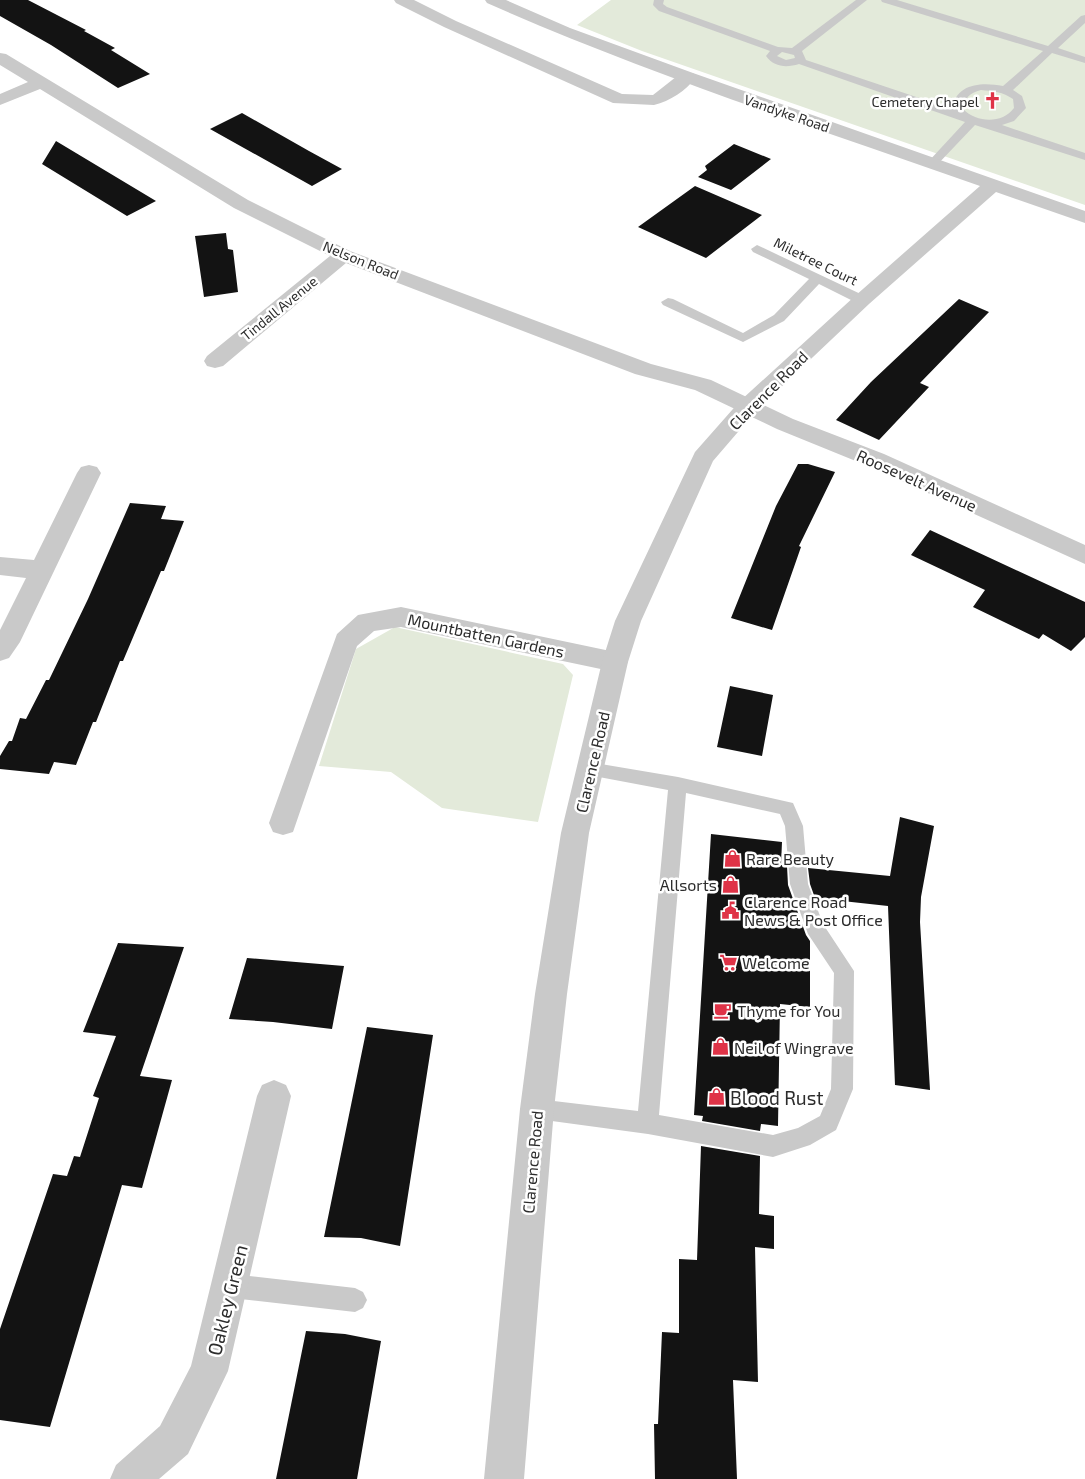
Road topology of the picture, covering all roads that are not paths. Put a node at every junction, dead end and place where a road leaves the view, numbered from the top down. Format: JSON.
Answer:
{"nodes":[{"id":1,"x":402,"y":0,"type":"edge"},
{"id":2,"x":493,"y":0,"type":"edge"},
{"id":3,"x":659,"y":0,"type":"edge"},
{"id":4,"x":861,"y":0,"type":"edge"},
{"id":5,"x":886,"y":0,"type":"edge"},
{"id":6,"x":1085,"y":18,"type":"edge"},
{"id":7,"x":1050,"y":50,"type":"junction"},
{"id":8,"x":797,"y":56,"type":"junction"},
{"id":9,"x":0,"y":58,"type":"edge"},
{"id":10,"x":1085,"y":60,"type":"edge"},
{"id":11,"x":687,"y":77,"type":"junction"},
{"id":12,"x":40,"y":83,"type":"junction"},
{"id":13,"x":1007,"y":89,"type":"junction"},
{"id":14,"x":0,"y":100,"type":"edge"},
{"id":15,"x":972,"y":121,"type":"junction"},
{"id":16,"x":1085,"y":157,"type":"edge"},
{"id":17,"x":932,"y":164,"type":"junction"},
{"id":18,"x":992,"y":186,"type":"junction"},
{"id":19,"x":1085,"y":217,"type":"edge"},
{"id":20,"x":757,"y":249,"type":"dead end"},
{"id":21,"x":343,"y":255,"type":"junction"},
{"id":22,"x":818,"y":278,"type":"junction"},
{"id":23,"x":862,"y":300,"type":"junction"},
{"id":24,"x":668,"y":302,"type":"dead end"},
{"id":25,"x":214,"y":361,"type":"dead end"},
{"id":26,"x":748,"y":406,"type":"junction"},
{"id":27,"x":89,"y":472,"type":"dead end"},
{"id":28,"x":1085,"y":556,"type":"edge"},
{"id":29,"x":0,"y":566,"type":"edge"},
{"id":30,"x":42,"y":570,"type":"junction"},
{"id":31,"x":0,"y":651,"type":"edge"},
{"id":32,"x":615,"y":662,"type":"junction"},
{"id":33,"x":589,"y":769,"type":"junction"},
{"id":34,"x":678,"y":784,"type":"junction"},
{"id":35,"x":283,"y":823,"type":"dead end"},
{"id":36,"x":274,"y":1096,"type":"dead end"},
{"id":37,"x":537,"y":1109,"type":"junction"},
{"id":38,"x":648,"y":1123,"type":"junction"},
{"id":39,"x":231,"y":1286,"type":"junction"},
{"id":40,"x":354,"y":1300,"type":"dead end"},
{"id":41,"x":130,"y":1479,"type":"edge"},
{"id":42,"x":504,"y":1479,"type":"edge"}],
"edges":[{"from":1,"to":11,"type":"street"},
{"from":2,"to":11,"type":"street","name":"Vandyke Road"},
{"from":3,"to":8,"type":"lane"},
{"from":4,"to":5,"type":"lane"},
{"from":4,"to":8,"type":"lane"},
{"from":5,"to":7,"type":"lane"},
{"from":6,"to":7,"type":"lane"},
{"from":7,"to":10,"type":"lane"},
{"from":7,"to":13,"type":"lane"},
{"from":8,"to":15,"type":"lane"},
{"from":9,"to":12,"type":"street","name":"Nelson Road"},
{"from":11,"to":17,"type":"street","name":"Vandyke Road"},
{"from":12,"to":14,"type":"street"},
{"from":12,"to":21,"type":"street","name":"Nelson Road"},
{"from":13,"to":15,"type":"lane"},
{"from":13,"to":15,"type":"lane"},
{"from":15,"to":16,"type":"lane"},
{"from":15,"to":17,"type":"lane"},
{"from":17,"to":18,"type":"street","name":"Vandyke Road"},
{"from":18,"to":19,"type":"street","name":"Vandyke Road"},
{"from":18,"to":23,"type":"street","name":"Clarence Road"},
{"from":20,"to":22,"type":"lane","name":"Miletree Court"},
{"from":21,"to":25,"type":"street","name":"Tindall Avenue"},
{"from":21,"to":26,"type":"street","name":"Nelson Road"},
{"from":22,"to":23,"type":"lane","name":"Miletree Court"},
{"from":22,"to":24,"type":"lane"},
{"from":23,"to":26,"type":"street","name":"Clarence Road"},
{"from":26,"to":28,"type":"street","name":"Roosevelt Avenue"},
{"from":26,"to":32,"type":"street","name":"Clarence Road"},
{"from":27,"to":30,"type":"street"},
{"from":29,"to":30,"type":"street"},
{"from":30,"to":31,"type":"street"},
{"from":32,"to":33,"type":"street","name":"Clarence Road"},
{"from":32,"to":35,"type":"street","name":"Mountbatten Gardens"},
{"from":33,"to":34,"type":"lane"},
{"from":33,"to":37,"type":"street","name":"Clarence Road"},
{"from":34,"to":38,"type":"lane"},
{"from":34,"to":38,"type":"lane"},
{"from":36,"to":39,"type":"street","name":"Oakley Green"},
{"from":37,"to":38,"type":"lane"},
{"from":37,"to":42,"type":"street","name":"Clarence Road"},
{"from":39,"to":40,"type":"lane"},
{"from":39,"to":41,"type":"street","name":"Oakley Green"}]}
